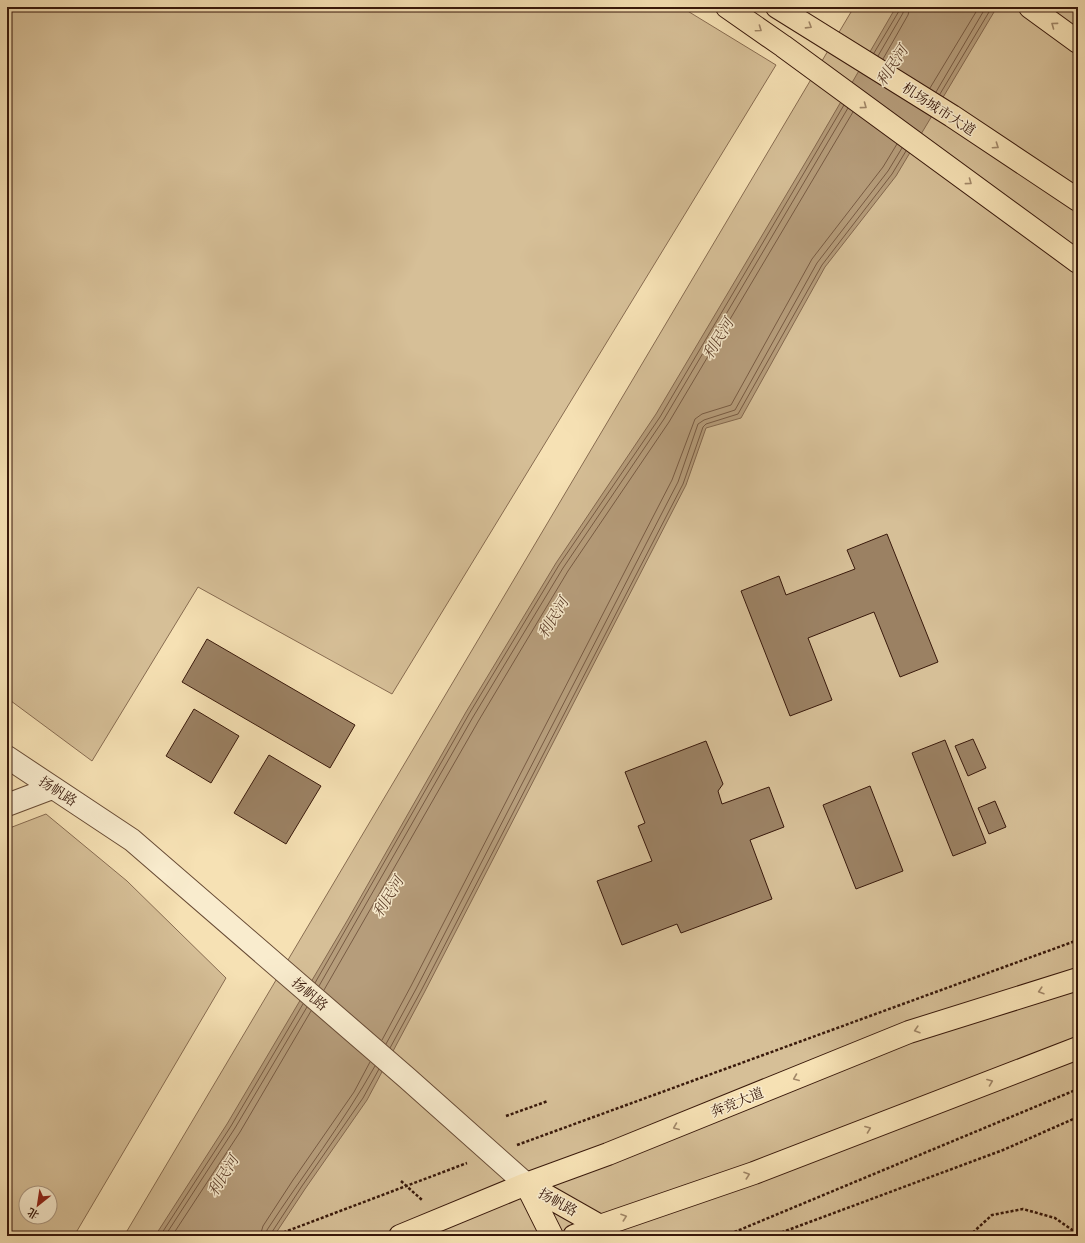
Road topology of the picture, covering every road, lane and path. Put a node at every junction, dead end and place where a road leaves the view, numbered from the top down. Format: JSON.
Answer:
{"nodes":[{"id":1,"x":727,"y":7,"type":"edge"},
{"id":2,"x":777,"y":7,"type":"edge"},
{"id":3,"x":1030,"y":7,"type":"edge"},
{"id":4,"x":1078,"y":42,"type":"edge"},
{"id":5,"x":1078,"y":200,"type":"edge"},
{"id":6,"x":1078,"y":262,"type":"edge"},
{"id":7,"x":7,"y":757,"type":"edge"},
{"id":8,"x":52,"y":788,"type":"junction"},
{"id":9,"x":7,"y":805,"type":"edge"},
{"id":10,"x":1078,"y":940,"type":"edge"},
{"id":11,"x":1078,"y":979,"type":"edge"},
{"id":12,"x":1078,"y":1048,"type":"edge"},
{"id":13,"x":1078,"y":1089,"type":"edge"},
{"id":14,"x":548,"y":1101,"type":"dead end"},
{"id":15,"x":506,"y":1116,"type":"dead end"},
{"id":16,"x":1078,"y":1117,"type":"edge"},
{"id":17,"x":492,"y":1154,"type":"junction"},
{"id":18,"x":526,"y":1184,"type":"junction"},
{"id":19,"x":604,"y":1231,"type":"edge"},
{"id":20,"x":1078,"y":1234,"type":"edge"},
{"id":21,"x":274,"y":1236,"type":"edge"},
{"id":22,"x":400,"y":1236,"type":"edge"},
{"id":23,"x":552,"y":1236,"type":"edge"},
{"id":24,"x":574,"y":1236,"type":"edge"},
{"id":25,"x":725,"y":1236,"type":"edge"},
{"id":26,"x":772,"y":1236,"type":"edge"},
{"id":27,"x":969,"y":1236,"type":"edge"}],
"edges":[{"from":1,"to":6,"type":"main road","one_way":true},
{"from":2,"to":5,"type":"main road","name":"机场城市大道","one_way":true},
{"from":4,"to":3,"type":"main road","one_way":true},
{"from":7,"to":8,"type":"street","name":"扬帆路"},
{"from":8,"to":9,"type":"street"},
{"from":8,"to":17,"type":"street","name":"扬帆路"},
{"from":10,"to":17,"type":"path"},
{"from":11,"to":18,"type":"main road","name":"奔竞大道","one_way":true},
{"from":19,"to":12,"type":"main road","one_way":true},
{"from":13,"to":25,"type":"path"},
{"from":14,"to":15,"type":"path"},
{"from":16,"to":26,"type":"path"},
{"from":17,"to":18,"type":"street","name":"扬帆路"},
{"from":17,"to":21,"type":"path"},
{"from":18,"to":19,"type":"main road","name":"扬帆路"},
{"from":18,"to":22,"type":"main road","name":"奔竞大道"},
{"from":18,"to":23,"type":"main road"},
{"from":19,"to":24,"type":"main road"},
{"from":20,"to":27,"type":"path"}]}
